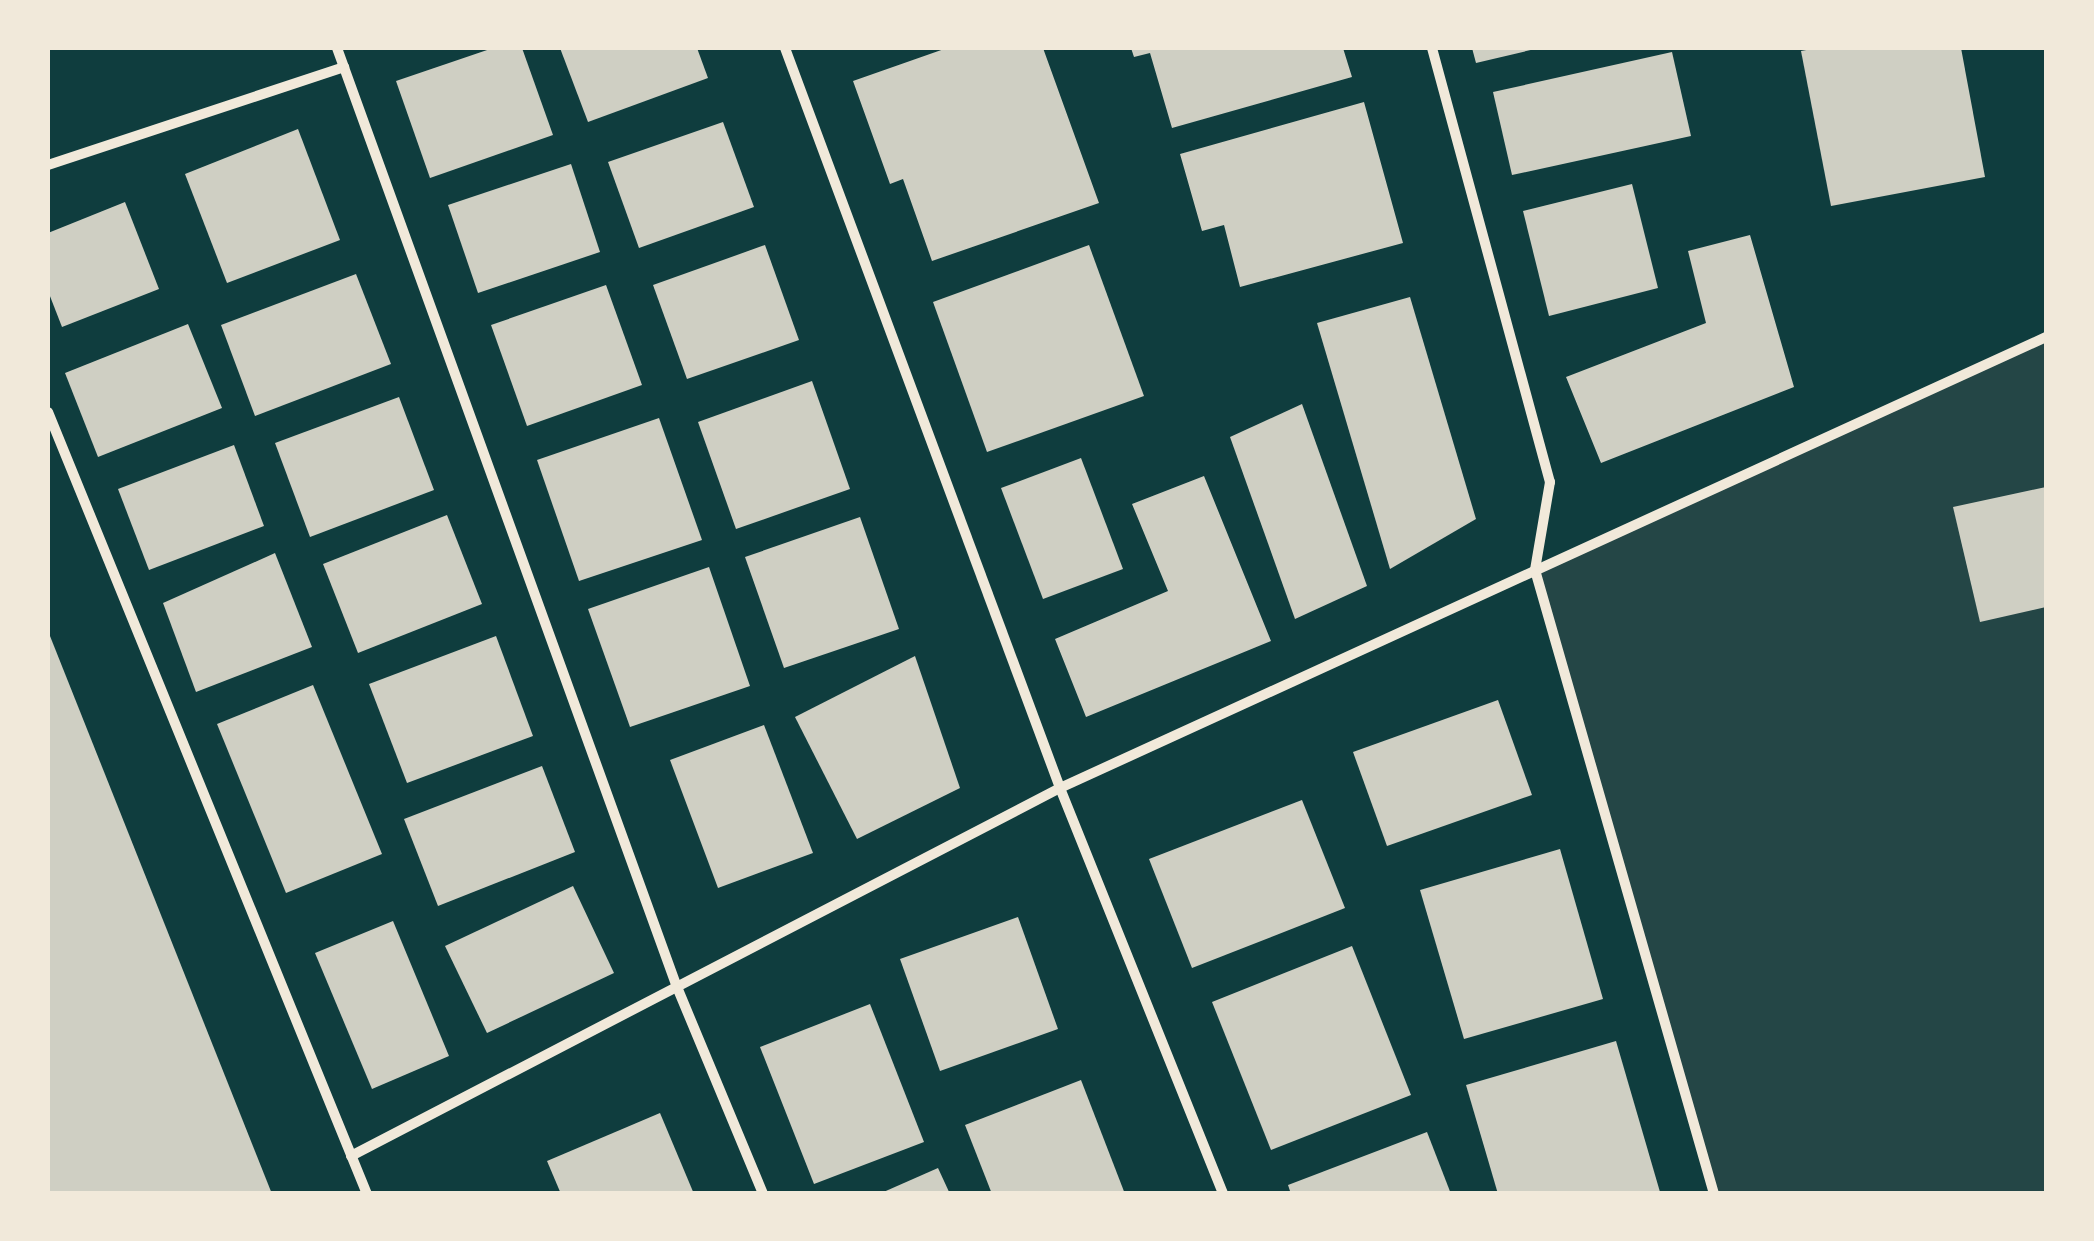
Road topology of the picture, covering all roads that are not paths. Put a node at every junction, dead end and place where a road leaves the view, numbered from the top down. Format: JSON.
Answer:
{"nodes":[{"id":1,"x":337,"y":48,"type":"edge"},
{"id":2,"x":785,"y":48,"type":"edge"},
{"id":3,"x":1432,"y":48,"type":"edge"},
{"id":4,"x":344,"y":67,"type":"junction"},
{"id":5,"x":48,"y":165,"type":"edge"},
{"id":6,"x":2046,"y":337,"type":"edge"},
{"id":7,"x":48,"y":412,"type":"edge"},
{"id":8,"x":52,"y":436,"type":"edge"},
{"id":9,"x":1535,"y":570,"type":"junction"},
{"id":10,"x":1060,"y":788,"type":"junction"},
{"id":11,"x":676,"y":986,"type":"junction"},
{"id":12,"x":352,"y":1156,"type":"junction"},
{"id":13,"x":367,"y":1194,"type":"edge"},
{"id":14,"x":763,"y":1194,"type":"edge"},
{"id":15,"x":1223,"y":1194,"type":"edge"},
{"id":16,"x":1714,"y":1194,"type":"edge"}],
"edges":[{"from":1,"to":4,"type":"street"},
{"from":2,"to":10,"type":"street"},
{"from":3,"to":9,"type":"street"},
{"from":4,"to":5,"type":"street"},
{"from":4,"to":11,"type":"street"},
{"from":6,"to":9,"type":"street"},
{"from":7,"to":8,"type":"street"},
{"from":8,"to":12,"type":"street"},
{"from":9,"to":10,"type":"street"},
{"from":9,"to":16,"type":"street"},
{"from":10,"to":11,"type":"street"},
{"from":10,"to":15,"type":"street"},
{"from":11,"to":12,"type":"street"},
{"from":11,"to":14,"type":"street"},
{"from":12,"to":13,"type":"street"}]}
